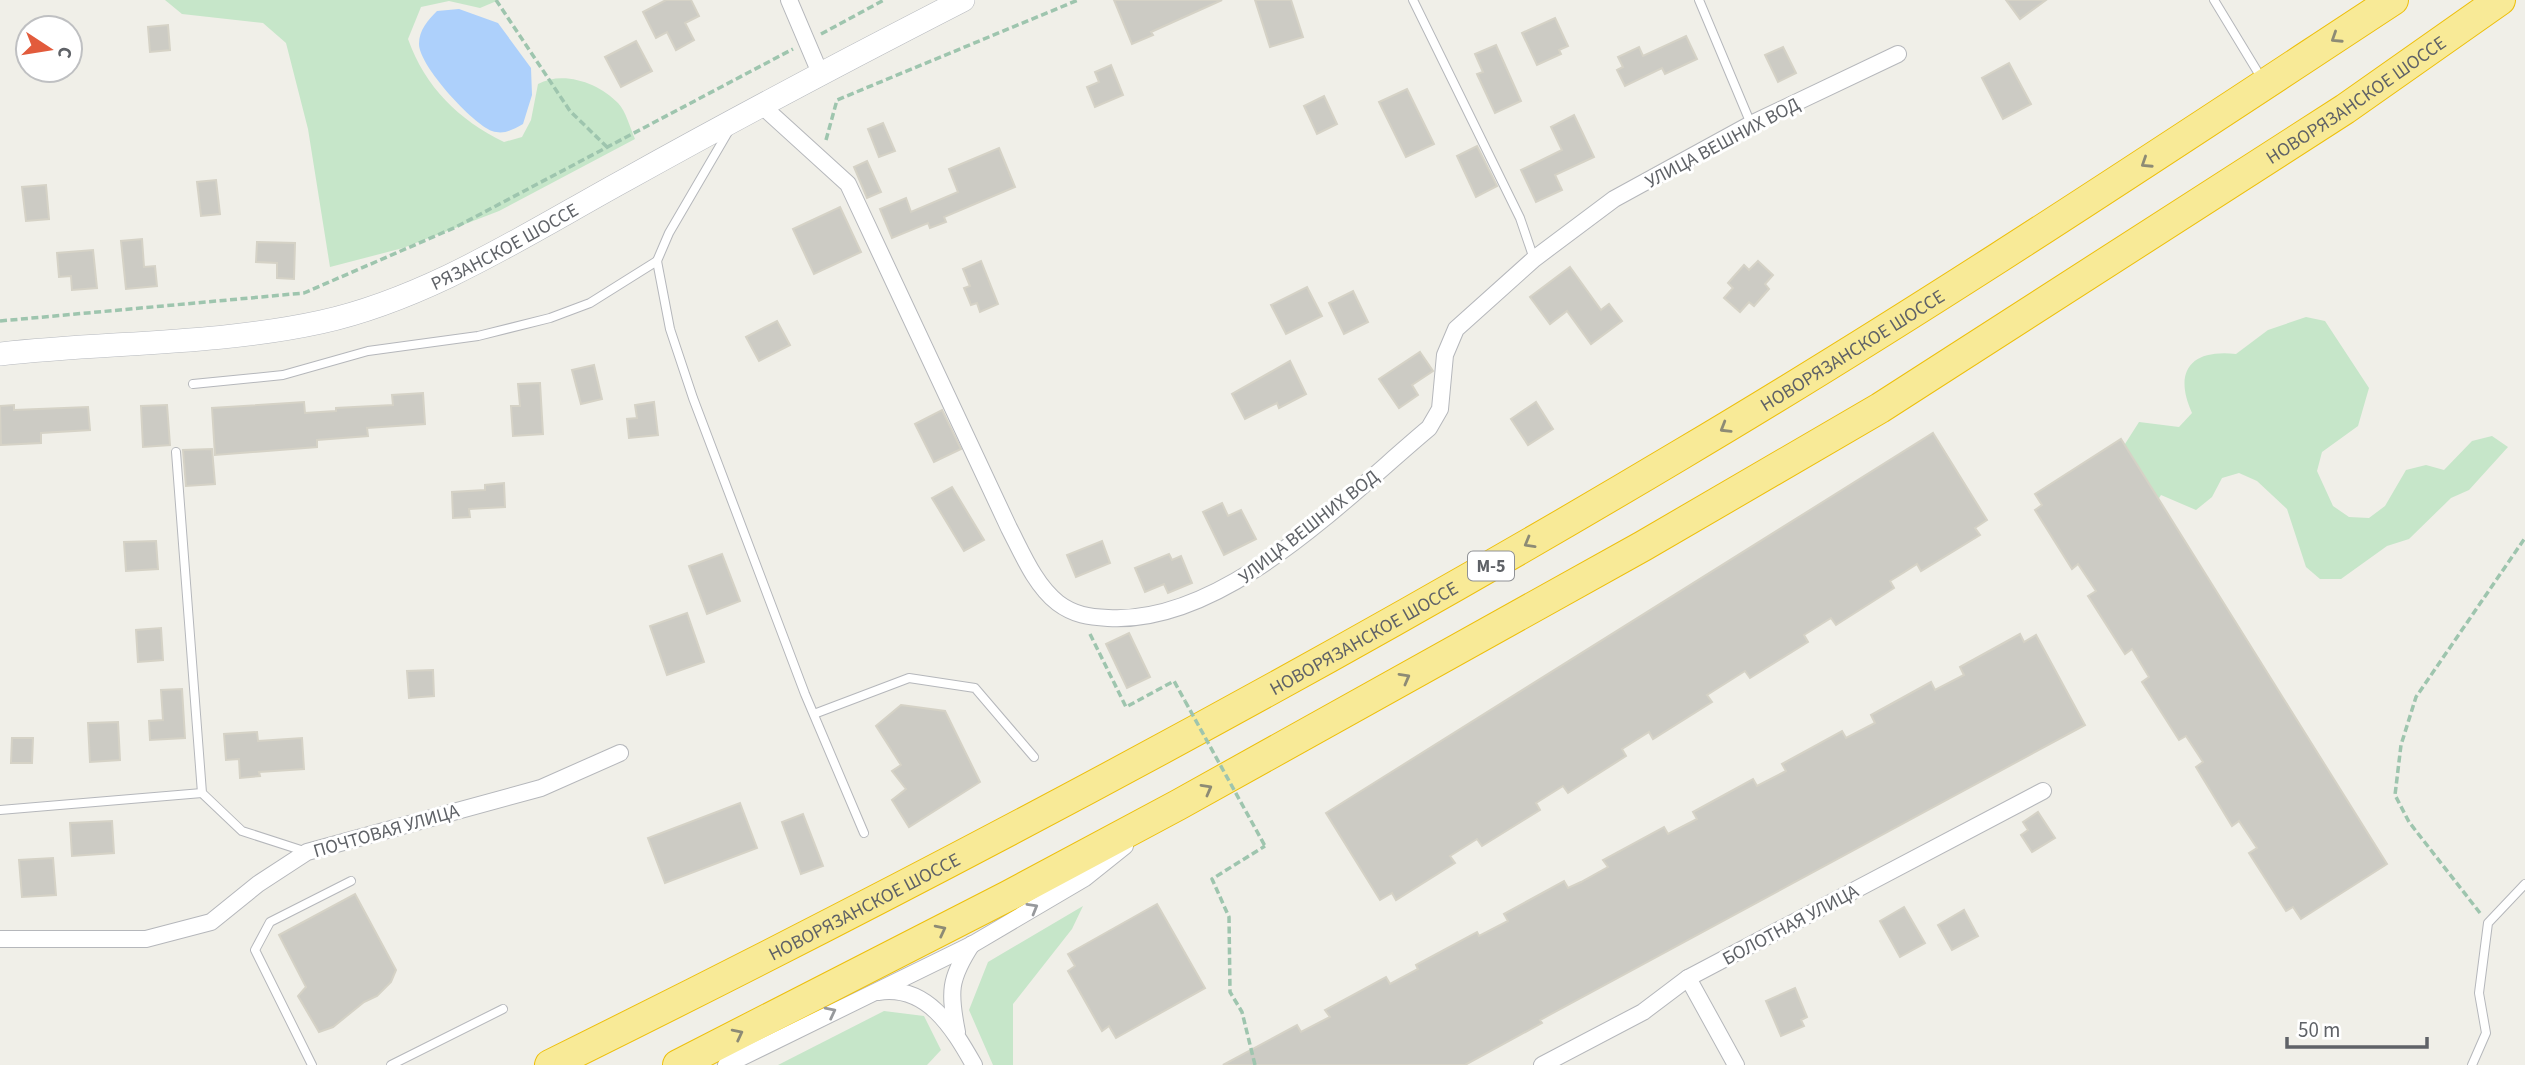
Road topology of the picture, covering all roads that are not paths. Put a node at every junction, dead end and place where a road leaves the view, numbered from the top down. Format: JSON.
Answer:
{"nodes":[{"id":1,"x":789,"y":0,"type":"edge"},
{"id":2,"x":963,"y":0,"type":"edge"},
{"id":3,"x":1413,"y":0,"type":"edge"},
{"id":4,"x":1699,"y":0,"type":"edge"},
{"id":5,"x":2214,"y":0,"type":"edge"},
{"id":6,"x":2393,"y":0,"type":"edge"},
{"id":7,"x":2500,"y":0,"type":"edge"},
{"id":8,"x":1898,"y":54,"type":"dead end"},
{"id":9,"x":820,"y":73,"type":"junction"},
{"id":10,"x":2265,"y":84,"type":"junction"},
{"id":11,"x":761,"y":104,"type":"junction"},
{"id":12,"x":737,"y":117,"type":"junction"},
{"id":13,"x":1751,"y":124,"type":"junction"},
{"id":14,"x":1534,"y":259,"type":"junction"},
{"id":15,"x":657,"y":261,"type":"junction"},
{"id":16,"x":0,"y":354,"type":"edge"},
{"id":17,"x":193,"y":384,"type":"dead end"},
{"id":18,"x":176,"y":452,"type":"dead end"},
{"id":19,"x":814,"y":714,"type":"junction"},
{"id":20,"x":620,"y":753,"type":"dead end"},
{"id":21,"x":1034,"y":757,"type":"dead end"},
{"id":22,"x":2043,"y":791,"type":"dead end"},
{"id":23,"x":202,"y":793,"type":"junction"},
{"id":24,"x":1178,"y":805,"type":"junction"},
{"id":25,"x":0,"y":810,"type":"edge"},
{"id":26,"x":864,"y":833,"type":"dead end"},
{"id":27,"x":307,"y":852,"type":"junction"},
{"id":28,"x":351,"y":881,"type":"dead end"},
{"id":29,"x":2525,"y":884,"type":"edge"},
{"id":30,"x":0,"y":939,"type":"edge"},
{"id":31,"x":973,"y":944,"type":"junction"},
{"id":32,"x":1688,"y":978,"type":"junction"},
{"id":33,"x":866,"y":994,"type":"junction"},
{"id":34,"x":503,"y":1009,"type":"dead end"},
{"id":35,"x":958,"y":1037,"type":"junction"},
{"id":36,"x":312,"y":1065,"type":"edge"},
{"id":37,"x":391,"y":1065,"type":"edge"},
{"id":38,"x":550,"y":1065,"type":"edge"},
{"id":39,"x":678,"y":1065,"type":"edge"},
{"id":40,"x":726,"y":1065,"type":"edge"},
{"id":41,"x":974,"y":1065,"type":"edge"},
{"id":42,"x":1542,"y":1065,"type":"edge"},
{"id":43,"x":1736,"y":1065,"type":"edge"},
{"id":44,"x":2472,"y":1065,"type":"edge"}],
"edges":[{"from":1,"to":9,"type":"street"},
{"from":2,"to":9,"type":"main road","name":"РЯЗАНСКОЕ ШОССЕ"},
{"from":3,"to":14,"type":"lane"},
{"from":4,"to":13,"type":"lane"},
{"from":5,"to":10,"type":"lane"},
{"from":6,"to":10,"type":"highway","name":"НОВОРЯЗАНСКОЕ ШОССЕ","number":"М-5","one_way":true},
{"from":24,"to":7,"type":"highway","name":"НОВОРЯЗАНСКОЕ ШОССЕ","one_way":true},
{"from":8,"to":13,"type":"street","name":"УЛИЦА ВЕШНИХ ВОД"},
{"from":9,"to":11,"type":"main road","name":"РЯЗАНСКОЕ ШОССЕ"},
{"from":10,"to":38,"type":"highway","name":"НОВОРЯЗАНСКОЕ ШОССЕ","number":"М-5","one_way":true},
{"from":11,"to":12,"type":"main road","name":"РЯЗАНСКОЕ ШОССЕ"},
{"from":11,"to":14,"type":"street","name":"УЛИЦА ВЕШНИХ ВОД"},
{"from":12,"to":15,"type":"lane"},
{"from":12,"to":16,"type":"main road","name":"РЯЗАНСКОЕ ШОССЕ"},
{"from":13,"to":14,"type":"street","name":"УЛИЦА ВЕШНИХ ВОД"},
{"from":15,"to":17,"type":"lane"},
{"from":15,"to":19,"type":"lane"},
{"from":18,"to":23,"type":"lane"},
{"from":19,"to":21,"type":"lane"},
{"from":19,"to":26,"type":"lane"},
{"from":20,"to":27,"type":"street","name":"ПОЧТОВАЯ УЛИЦА"},
{"from":22,"to":32,"type":"street","name":"БОЛОТНАЯ УЛИЦА"},
{"from":23,"to":25,"type":"lane"},
{"from":23,"to":27,"type":"lane"},
{"from":31,"to":24,"type":"street","one_way":true},
{"from":39,"to":24,"type":"highway","name":"НОВОРЯЗАНСКОЕ ШОССЕ","one_way":true},
{"from":27,"to":30,"type":"street","name":"ПОЧТОВАЯ УЛИЦА"},
{"from":28,"to":36,"type":"lane"},
{"from":29,"to":44,"type":"lane"},
{"from":31,"to":33,"type":"street"},
{"from":31,"to":35,"type":"street"},
{"from":32,"to":42,"type":"street","name":"БОЛОТНАЯ УЛИЦА"},
{"from":32,"to":43,"type":"street"},
{"from":33,"to":35,"type":"street"},
{"from":40,"to":33,"type":"street","one_way":true},
{"from":34,"to":37,"type":"lane"},
{"from":35,"to":41,"type":"street"}]}
